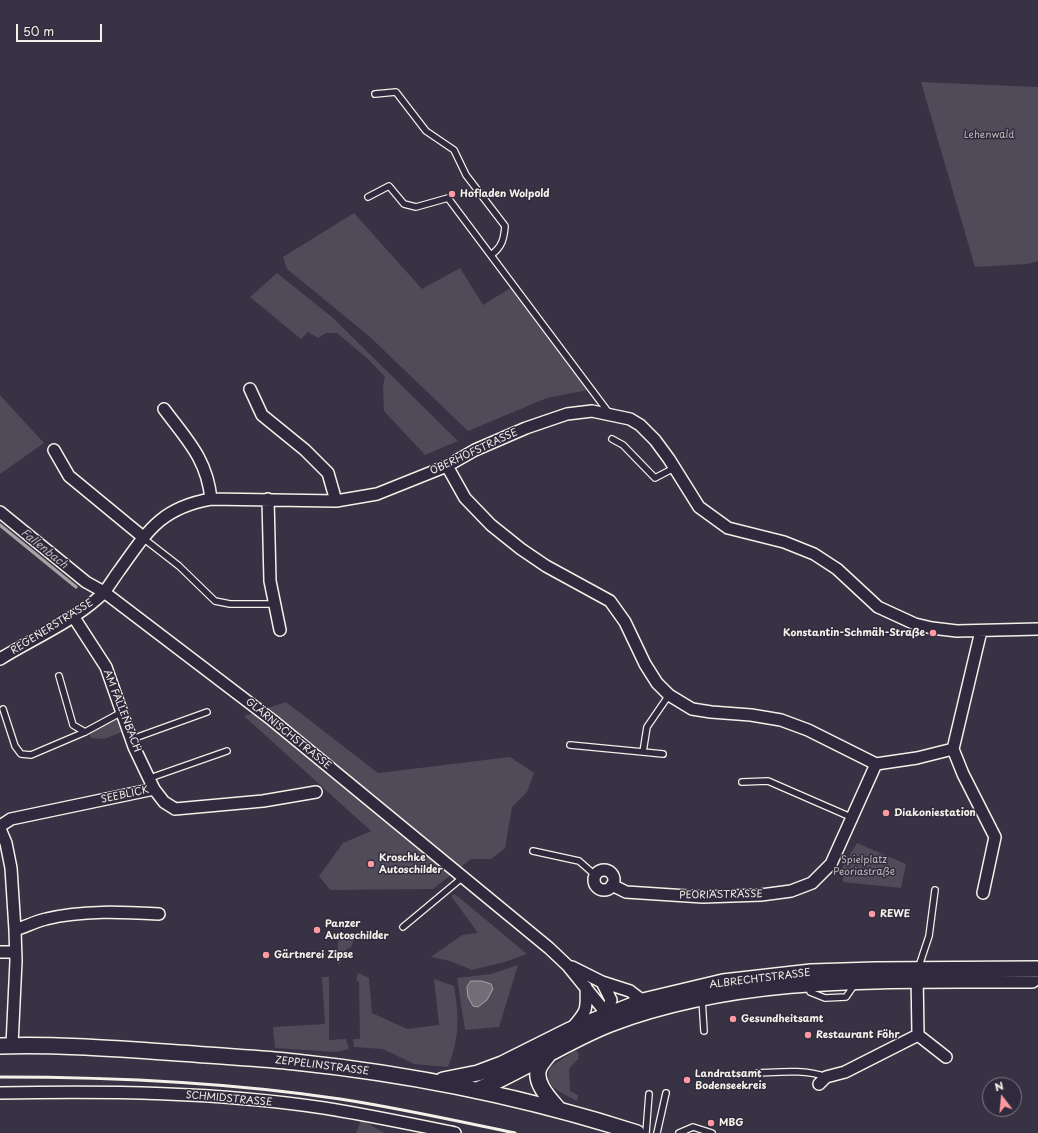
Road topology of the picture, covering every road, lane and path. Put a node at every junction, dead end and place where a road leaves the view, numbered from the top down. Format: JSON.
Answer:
{"nodes":[{"id":1,"x":375,"y":94,"type":"dead end"},
{"id":2,"x":368,"y":197,"type":"dead end"},
{"id":3,"x":491,"y":255,"type":"junction"},
{"id":4,"x":250,"y":389,"type":"dead end"},
{"id":5,"x":164,"y":409,"type":"dead end"},
{"id":6,"x":609,"y":413,"type":"junction"},
{"id":7,"x":612,"y":440,"type":"dead end"},
{"id":8,"x":54,"y":450,"type":"dead end"},
{"id":9,"x":447,"y":466,"type":"junction"},
{"id":10,"x":674,"y":468,"type":"junction"},
{"id":11,"x":211,"y":499,"type":"junction"},
{"id":12,"x":268,"y":499,"type":"junction"},
{"id":13,"x":336,"y":501,"type":"junction"},
{"id":14,"x":0,"y":512,"type":"edge"},
{"id":15,"x":143,"y":538,"type":"junction"},
{"id":16,"x":104,"y":592,"type":"junction"},
{"id":17,"x":275,"y":604,"type":"junction"},
{"id":18,"x":73,"y":616,"type":"junction"},
{"id":19,"x":1038,"y":629,"type":"edge"},
{"id":20,"x":280,"y":630,"type":"dead end"},
{"id":21,"x":982,"y":631,"type":"junction"},
{"id":22,"x":0,"y":659,"type":"edge"},
{"id":23,"x":59,"y":676,"type":"dead end"},
{"id":24,"x":669,"y":695,"type":"junction"},
{"id":25,"x":3,"y":709,"type":"dead end"},
{"id":26,"x":122,"y":712,"type":"junction"},
{"id":27,"x":206,"y":712,"type":"dead end"},
{"id":28,"x":85,"y":732,"type":"junction"},
{"id":29,"x":132,"y":739,"type":"junction"},
{"id":30,"x":570,"y":745,"type":"dead end"},
{"id":31,"x":953,"y":749,"type":"junction"},
{"id":32,"x":228,"y":751,"type":"dead end"},
{"id":33,"x":643,"y":752,"type":"junction"},
{"id":34,"x":663,"y":754,"type":"dead end"},
{"id":35,"x":876,"y":764,"type":"junction"},
{"id":36,"x":742,"y":782,"type":"dead end"},
{"id":37,"x":152,"y":783,"type":"junction"},
{"id":38,"x":316,"y":792,"type":"dead end"},
{"id":39,"x":853,"y":818,"type":"junction"},
{"id":40,"x":0,"y":826,"type":"edge"},
{"id":41,"x":0,"y":829,"type":"edge"},
{"id":42,"x":533,"y":851,"type":"dead end"},
{"id":43,"x":595,"y":874,"type":"joint"},
{"id":44,"x":463,"y":877,"type":"junction"},
{"id":45,"x":935,"y":890,"type":"dead end"},
{"id":46,"x":983,"y":893,"type":"dead end"},
{"id":47,"x":160,"y":914,"type":"dead end"},
{"id":48,"x":403,"y":927,"type":"dead end"},
{"id":49,"x":15,"y":930,"type":"junction"},
{"id":50,"x":0,"y":952,"type":"edge"},
{"id":51,"x":15,"y":952,"type":"junction"},
{"id":52,"x":568,"y":966,"type":"junction"},
{"id":53,"x":1038,"y":969,"type":"edge"},
{"id":54,"x":835,"y":971,"type":"junction"},
{"id":55,"x":917,"y":974,"type":"junction"},
{"id":56,"x":1038,"y":980,"type":"edge"},
{"id":57,"x":602,"y":982,"type":"junction"},
{"id":58,"x":809,"y":984,"type":"junction"},
{"id":59,"x":712,"y":985,"type":"junction"},
{"id":60,"x":586,"y":986,"type":"junction"},
{"id":61,"x":702,"y":998,"type":"junction"},
{"id":62,"x":643,"y":1000,"type":"junction"},
{"id":63,"x":609,"y":1019,"type":"junction"},
{"id":64,"x":570,"y":1030,"type":"junction"},
{"id":65,"x":704,"y":1031,"type":"dead end"},
{"id":66,"x":918,"y":1035,"type":"junction"},
{"id":67,"x":6,"y":1045,"type":"edge"},
{"id":68,"x":549,"y":1052,"type":"junction"},
{"id":69,"x":946,"y":1056,"type":"dead end"},
{"id":70,"x":758,"y":1073,"type":"dead end"},
{"id":71,"x":822,"y":1080,"type":"joint"},
{"id":72,"x":436,"y":1082,"type":"junction"},
{"id":73,"x":478,"y":1090,"type":"junction"},
{"id":74,"x":0,"y":1092,"type":"edge"},
{"id":75,"x":666,"y":1093,"type":"dead end"},
{"id":76,"x":649,"y":1094,"type":"dead end"},
{"id":77,"x":560,"y":1110,"type":"junction"},
{"id":78,"x":681,"y":1132,"type":"edge"},
{"id":79,"x":455,"y":1133,"type":"edge"},
{"id":80,"x":637,"y":1133,"type":"edge"},
{"id":81,"x":646,"y":1133,"type":"edge"},
{"id":82,"x":657,"y":1133,"type":"edge"},
{"id":83,"x":690,"y":1133,"type":"edge"},
{"id":84,"x":712,"y":1133,"type":"edge"}],
"edges":[{"from":1,"to":3,"type":"lane"},
{"from":2,"to":3,"type":"lane"},
{"from":3,"to":6,"type":"lane"},
{"from":4,"to":13,"type":"street"},
{"from":5,"to":11,"type":"street"},
{"from":6,"to":9,"type":"street","name":"OBERHOFSTRASSE"},
{"from":6,"to":10,"type":"street","name":"OBERHOFSTRASSE"},
{"from":7,"to":10,"type":"lane"},
{"from":8,"to":15,"type":"street"},
{"from":9,"to":13,"type":"street","name":"OBERHOFSTRASSE"},
{"from":9,"to":24,"type":"street"},
{"from":10,"to":21,"type":"street","name":"OBERHOFSTRASSE"},
{"from":11,"to":12,"type":"street","name":"OBERHOFSTRASSE"},
{"from":11,"to":15,"type":"street","name":"OBERHOFSTRASSE"},
{"from":12,"to":13,"type":"street","name":"OBERHOFSTRASSE"},
{"from":12,"to":17,"type":"street"},
{"from":14,"to":16,"type":"street","name":"GLÄRNISCHSTRASSE"},
{"from":15,"to":16,"type":"street","name":"OBERHOFSTRASSE"},
{"from":15,"to":17,"type":"lane"},
{"from":16,"to":18,"type":"street","name":"REGENERSTRASSE"},
{"from":16,"to":44,"type":"street","name":"GLÄRNISCHSTRASSE"},
{"from":17,"to":20,"type":"street"},
{"from":18,"to":22,"type":"street","name":"REGENERSTRASSE"},
{"from":18,"to":26,"type":"street","name":"AM FALLENBACH"},
{"from":19,"to":21,"type":"street","name":"OBERHOFSTRASSE"},
{"from":21,"to":31,"type":"street"},
{"from":23,"to":28,"type":"lane"},
{"from":24,"to":33,"type":"lane"},
{"from":24,"to":35,"type":"street"},
{"from":25,"to":28,"type":"lane"},
{"from":26,"to":28,"type":"lane"},
{"from":26,"to":29,"type":"street","name":"AM FALLENBACH"},
{"from":27,"to":29,"type":"lane"},
{"from":29,"to":37,"type":"street","name":"AM FALLENBACH"},
{"from":30,"to":33,"type":"lane"},
{"from":31,"to":35,"type":"street"},
{"from":31,"to":46,"type":"street"},
{"from":32,"to":37,"type":"lane"},
{"from":33,"to":34,"type":"lane"},
{"from":35,"to":39,"type":"street","name":"PEORIASTRASSE"},
{"from":36,"to":39,"type":"lane"},
{"from":37,"to":38,"type":"street","name":"SEEBLICK"},
{"from":37,"to":40,"type":"street","name":"SEEBLICK"},
{"from":39,"to":43,"type":"street","name":"PEORIASTRASSE"},
{"from":41,"to":49,"type":"street"},
{"from":42,"to":43,"type":"lane"},
{"from":44,"to":48,"type":"lane"},
{"from":44,"to":52,"type":"street","name":"GLÄRNISCHSTRASSE"},
{"from":45,"to":55,"type":"lane"},
{"from":47,"to":49,"type":"street"},
{"from":49,"to":51,"type":"street"},
{"from":50,"to":51,"type":"street"},
{"from":51,"to":67,"type":"street"},
{"from":52,"to":57,"type":"street","name":"GLÄRNISCHSTRASSE"},
{"from":52,"to":60,"type":"street","name":"GLÄRNISCHSTRASSE"},
{"from":53,"to":55,"type":"main road","name":"ALBRECHTSTRASSE"},
{"from":54,"to":55,"type":"main road","name":"ALBRECHTSTRASSE"},
{"from":54,"to":58,"type":"lane"},
{"from":54,"to":59,"type":"main road","name":"ALBRECHTSTRASSE"},
{"from":55,"to":56,"type":"main road","name":"ALBRECHTSTRASSE"},
{"from":55,"to":58,"type":"main road","name":"ALBRECHTSTRASSE"},
{"from":55,"to":66,"type":"street"},
{"from":57,"to":62,"type":"street","name":"GLÄRNISCHSTRASSE"},
{"from":57,"to":63,"type":"street"},
{"from":58,"to":61,"type":"main road","name":"ALBRECHTSTRASSE"},
{"from":59,"to":61,"type":"lane"},
{"from":59,"to":62,"type":"main road","name":"ALBRECHTSTRASSE"},
{"from":60,"to":63,"type":"street","name":"GLÄRNISCHSTRASSE"},
{"from":60,"to":64,"type":"street"},
{"from":61,"to":63,"type":"main road","name":"ALBRECHTSTRASSE"},
{"from":61,"to":65,"type":"lane"},
{"from":62,"to":63,"type":"main road","name":"ALBRECHTSTRASSE"},
{"from":63,"to":64,"type":"main road","name":"ALBRECHTSTRASSE"},
{"from":63,"to":68,"type":"main road","name":"ALBRECHTSTRASSE"},
{"from":64,"to":72,"type":"main road","name":"ALBRECHTSTRASSE"},
{"from":66,"to":69,"type":"street"},
{"from":66,"to":71,"type":"street"},
{"from":67,"to":72,"type":"main road","name":"ZEPPELINSTRASSE"},
{"from":68,"to":73,"type":"main road","name":"ALBRECHTSTRASSE"},
{"from":68,"to":77,"type":"main road"},
{"from":70,"to":71,"type":"lane"},
{"from":72,"to":73,"type":"main road","name":"ZEPPELINSTRASSE"},
{"from":73,"to":77,"type":"main road","name":"ZEPPELINSTRASSE"},
{"from":74,"to":79,"type":"street","name":"SCHMIDSTRASSE"},
{"from":75,"to":82,"type":"lane"},
{"from":76,"to":81,"type":"lane"},
{"from":77,"to":80,"type":"main road","name":"ZEPPELINSTRASSE"},
{"from":78,"to":83,"type":"lane"},
{"from":78,"to":84,"type":"lane"}]}
